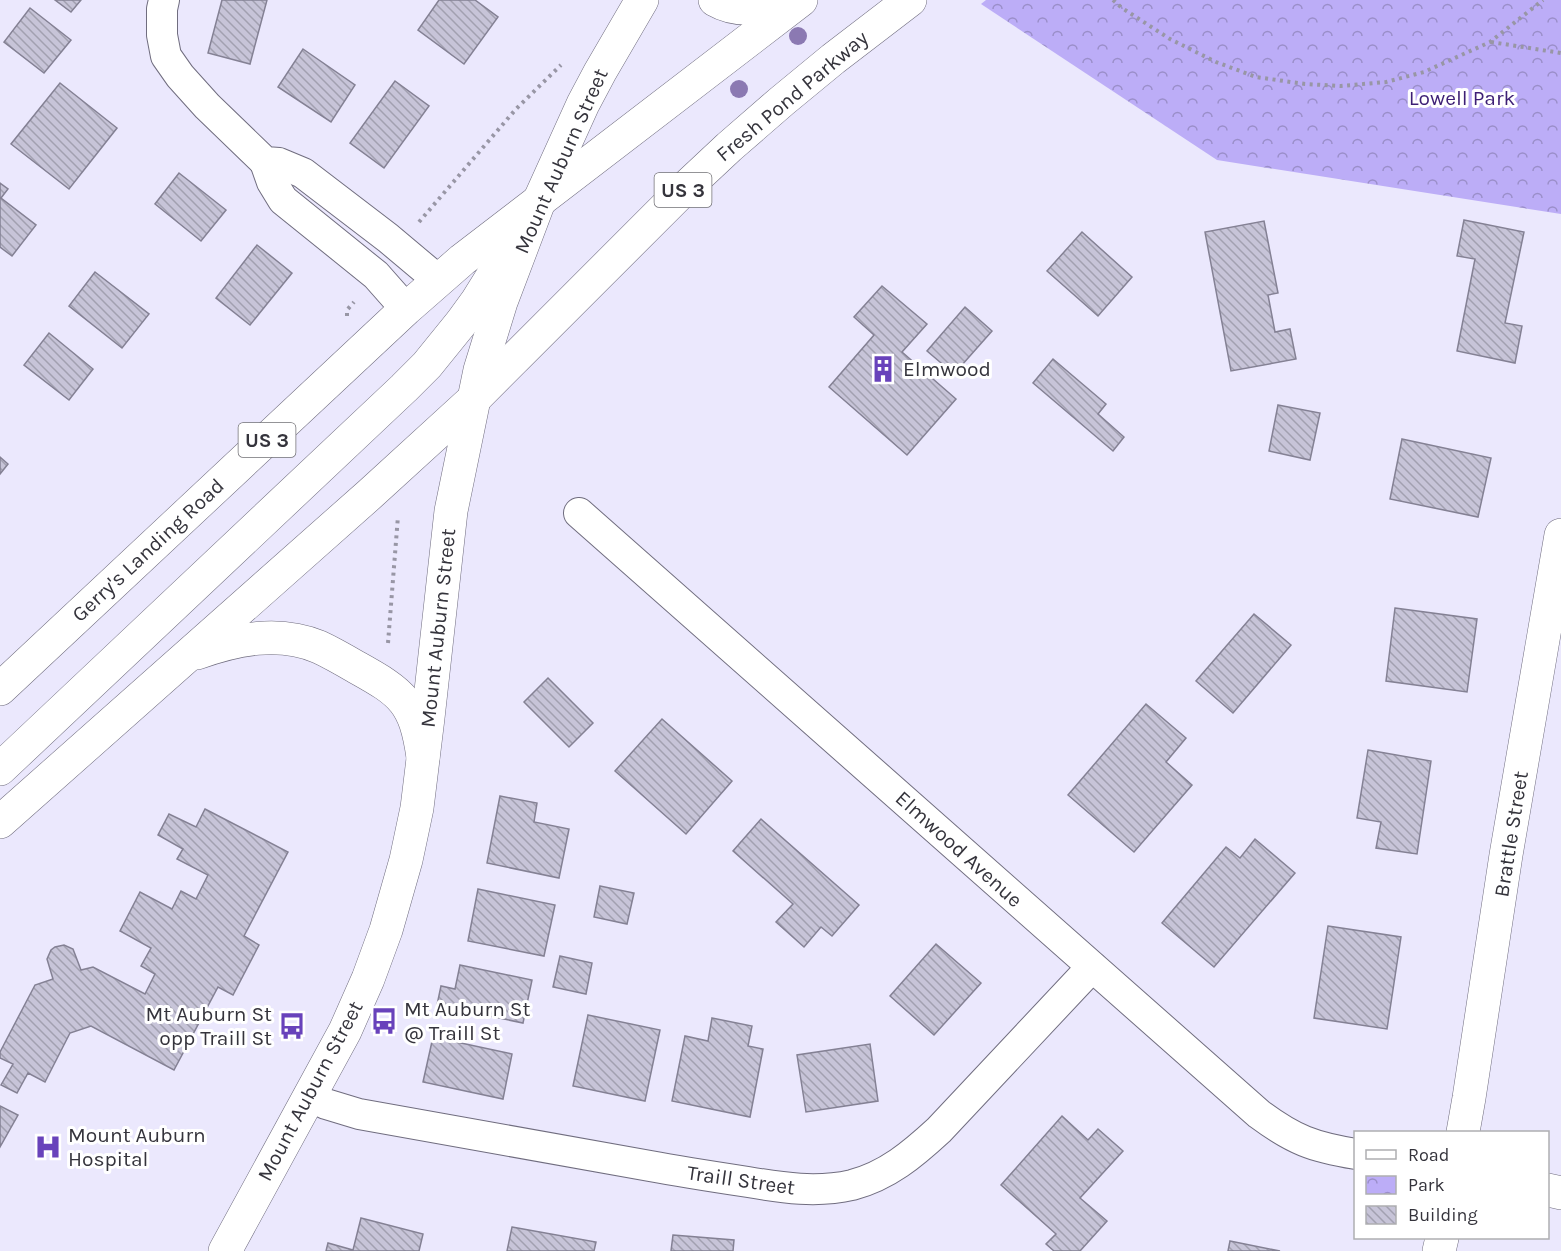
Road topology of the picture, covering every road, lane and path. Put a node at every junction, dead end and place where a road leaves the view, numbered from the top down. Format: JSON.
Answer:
{"nodes":[{"id":1,"x":164,"y":0,"type":"edge"},
{"id":2,"x":642,"y":0,"type":"edge"},
{"id":3,"x":715,"y":0,"type":"edge"},
{"id":4,"x":800,"y":0,"type":"edge"},
{"id":5,"x":910,"y":0,"type":"edge"},
{"id":6,"x":1113,"y":0,"type":"edge"},
{"id":7,"x":1543,"y":0,"type":"edge"},
{"id":8,"x":1490,"y":42,"type":"junction"},
{"id":9,"x":1561,"y":53,"type":"edge"},
{"id":10,"x":564,"y":62,"type":"dead end"},
{"id":11,"x":265,"y":162,"type":"junction"},
{"id":12,"x":540,"y":199,"type":"junction"},
{"id":13,"x":418,"y":223,"type":"dead end"},
{"id":14,"x":438,"y":280,"type":"junction"},
{"id":15,"x":406,"y":309,"type":"junction"},
{"id":16,"x":474,"y":399,"type":"junction"},
{"id":17,"x":399,"y":511,"type":"dead end"},
{"id":18,"x":579,"y":513,"type":"dead end"},
{"id":19,"x":1561,"y":535,"type":"edge"},
{"id":20,"x":1554,"y":618,"type":"edge"},
{"id":21,"x":388,"y":645,"type":"dead end"},
{"id":22,"x":177,"y":664,"type":"junction"},
{"id":23,"x":0,"y":689,"type":"edge"},
{"id":24,"x":423,"y":757,"type":"junction"},
{"id":25,"x":0,"y":770,"type":"edge"},
{"id":26,"x":0,"y":822,"type":"edge"},
{"id":27,"x":1092,"y":967,"type":"junction"},
{"id":28,"x":309,"y":1096,"type":"junction"},
{"id":29,"x":1463,"y":1131,"type":"edge"},
{"id":30,"x":1354,"y":1154,"type":"edge"},
{"id":31,"x":225,"y":1251,"type":"edge"}],
"edges":[{"from":1,"to":11,"type":"street"},
{"from":2,"to":12,"type":"main road","name":"Mount Auburn Street"},
{"from":3,"to":4,"type":"main road"},
{"from":4,"to":12,"type":"main road","number":"US 3"},
{"from":5,"to":16,"type":"main road","name":"Fresh Pond Parkway","number":"US 3"},
{"from":6,"to":8,"type":"path"},
{"from":7,"to":8,"type":"path"},
{"from":8,"to":9,"type":"path"},
{"from":10,"to":13,"type":"path","name":"Mount Auburn Street"},
{"from":11,"to":14,"type":"street"},
{"from":11,"to":15,"type":"street"},
{"from":12,"to":14,"type":"main road","name":"Gerry's Landing Road","number":"US 3"},
{"from":12,"to":16,"type":"main road","name":"Mount Auburn Street"},
{"from":12,"to":25,"type":"main road"},
{"from":14,"to":15,"type":"main road","name":"Gerry's Landing Road","number":"US 3"},
{"from":15,"to":23,"type":"main road","name":"Gerry's Landing Road","number":"US 3"},
{"from":16,"to":22,"type":"main road","number":"US 3"},
{"from":16,"to":24,"type":"main road","name":"Mount Auburn Street"},
{"from":17,"to":21,"type":"path"},
{"from":18,"to":27,"type":"street","name":"Elmwood Avenue"},
{"from":19,"to":20,"type":"main road","name":"Brattle Street"},
{"from":20,"to":29,"type":"main road","name":"Brattle Street"},
{"from":22,"to":24,"type":"main road"},
{"from":22,"to":26,"type":"main road","number":"US 3"},
{"from":24,"to":28,"type":"main road","name":"Mount Auburn Street"},
{"from":27,"to":28,"type":"street","name":"Traill Street"},
{"from":27,"to":30,"type":"street","name":"Elmwood Avenue"},
{"from":28,"to":31,"type":"main road","name":"Mount Auburn Street"}]}
